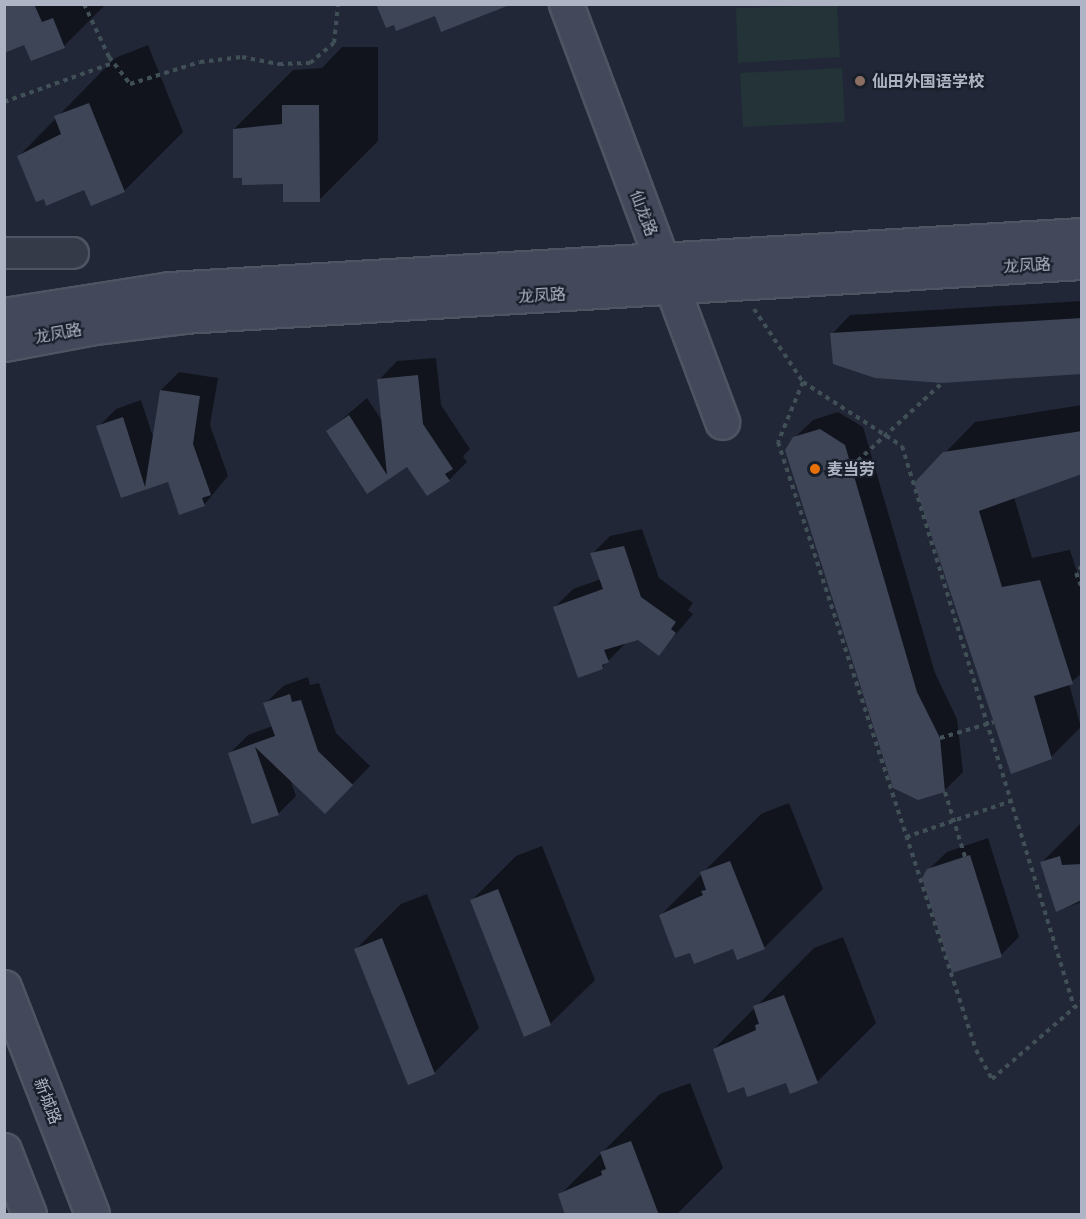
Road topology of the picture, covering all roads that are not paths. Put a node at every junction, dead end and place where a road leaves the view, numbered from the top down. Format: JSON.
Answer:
{"nodes":[{"id":1,"x":566,"y":4,"type":"edge"},
{"id":2,"x":1082,"y":235,"type":"edge"},
{"id":3,"x":4,"y":253,"type":"edge"},
{"id":4,"x":74,"y":254,"type":"dead end"},
{"id":5,"x":1082,"y":262,"type":"edge"},
{"id":6,"x":666,"y":274,"type":"junction"},
{"id":7,"x":4,"y":315,"type":"edge"},
{"id":8,"x":4,"y":344,"type":"edge"},
{"id":9,"x":722,"y":422,"type":"dead end"},
{"id":10,"x":4,"y":987,"type":"edge"},
{"id":11,"x":4,"y":1150,"type":"edge"},
{"id":12,"x":29,"y":1215,"type":"edge"},
{"id":13,"x":92,"y":1215,"type":"edge"}],
"edges":[{"from":1,"to":6,"type":"street","name":"仙龙路"},
{"from":2,"to":6,"type":"street","name":"龙凤路"},
{"from":3,"to":4,"type":"street"},
{"from":5,"to":6,"type":"street","name":"龙凤路"},
{"from":6,"to":7,"type":"street","name":"龙凤路"},
{"from":6,"to":8,"type":"street","name":"龙凤路"},
{"from":6,"to":9,"type":"street","name":"仙龙路"},
{"from":10,"to":13,"type":"street","name":"新城路"},
{"from":11,"to":12,"type":"street"}]}
